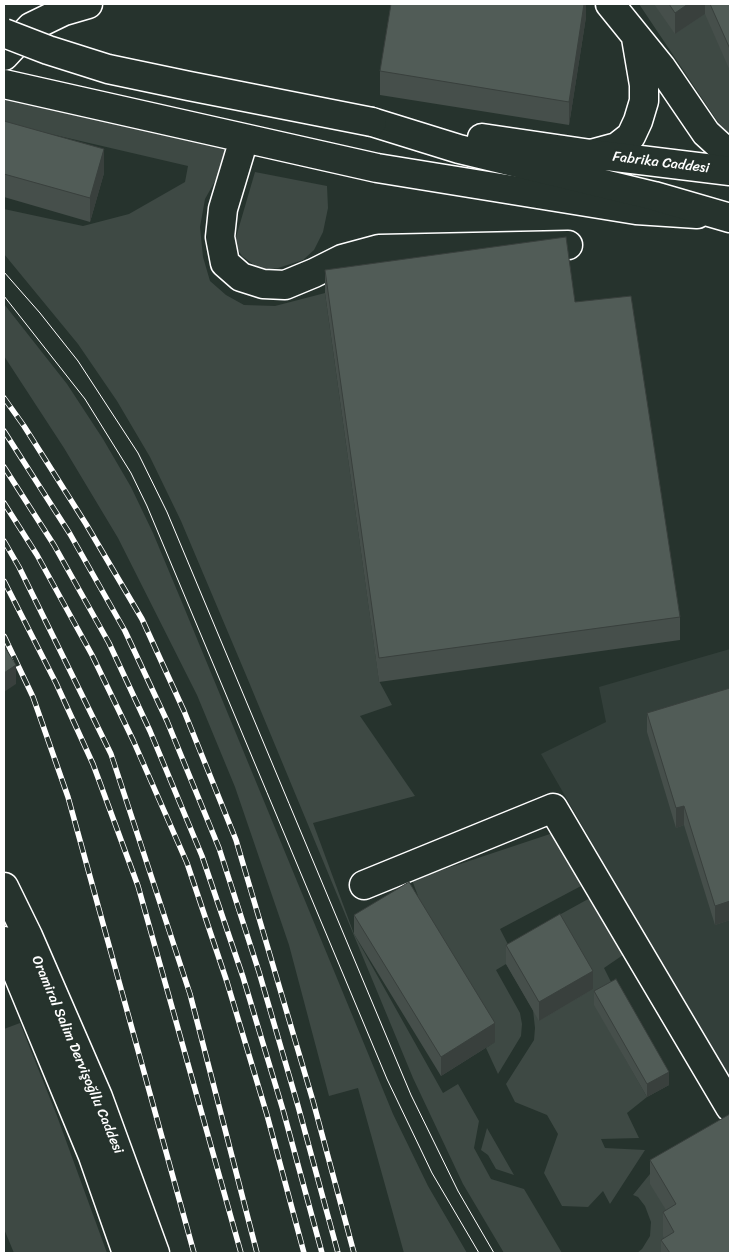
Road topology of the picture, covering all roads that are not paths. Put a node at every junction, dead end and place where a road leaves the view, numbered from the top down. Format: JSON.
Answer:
{"nodes":[{"id":1,"x":88,"y":4,"type":"edge"},
{"id":2,"x":610,"y":4,"type":"edge"},
{"id":3,"x":616,"y":4,"type":"edge"},
{"id":4,"x":4,"y":33,"type":"edge"},
{"id":5,"x":636,"y":37,"type":"junction"},
{"id":6,"x":4,"y":56,"type":"edge"},
{"id":7,"x":4,"y":84,"type":"edge"},
{"id":8,"x":372,"y":122,"type":"junction"},
{"id":9,"x":244,"y":138,"type":"junction"},
{"id":10,"x":591,"y":154,"type":"junction"},
{"id":11,"x":730,"y":155,"type":"edge"},
{"id":12,"x":730,"y":171,"type":"edge"},
{"id":13,"x":724,"y":216,"type":"edge"},
{"id":14,"x":568,"y":245,"type":"edge"},
{"id":15,"x":364,"y":885,"type":"dead end"},
{"id":16,"x":4,"y":887,"type":"edge"},
{"id":17,"x":4,"y":941,"type":"edge"},
{"id":18,"x":730,"y":1107,"type":"edge"},
{"id":19,"x":126,"y":1253,"type":"edge"},
{"id":20,"x":155,"y":1253,"type":"edge"}],
"edges":[{"from":1,"to":6,"type":"main road"},
{"from":2,"to":5,"type":"main road"},
{"from":3,"to":5,"type":"main road"},
{"from":4,"to":8,"type":"main road","bridge":true},
{"from":5,"to":10,"type":"main road"},
{"from":5,"to":11,"type":"main road"},
{"from":7,"to":9,"type":"main road"},
{"from":8,"to":10,"type":"main road","name":"Fabrika Caddesi"},
{"from":8,"to":13,"type":"main road"},
{"from":9,"to":13,"type":"main road"},
{"from":9,"to":14,"type":"main road"},
{"from":10,"to":12,"type":"main road","name":"Fabrika Caddesi"},
{"from":15,"to":18,"type":"main road"},
{"from":16,"to":20,"type":"main road","name":"Oramiral Salim Dervişoğllu Caddesi"},
{"from":17,"to":19,"type":"main road","name":"Oramiral Salim Dervişoğllu Caddesi"}]}
